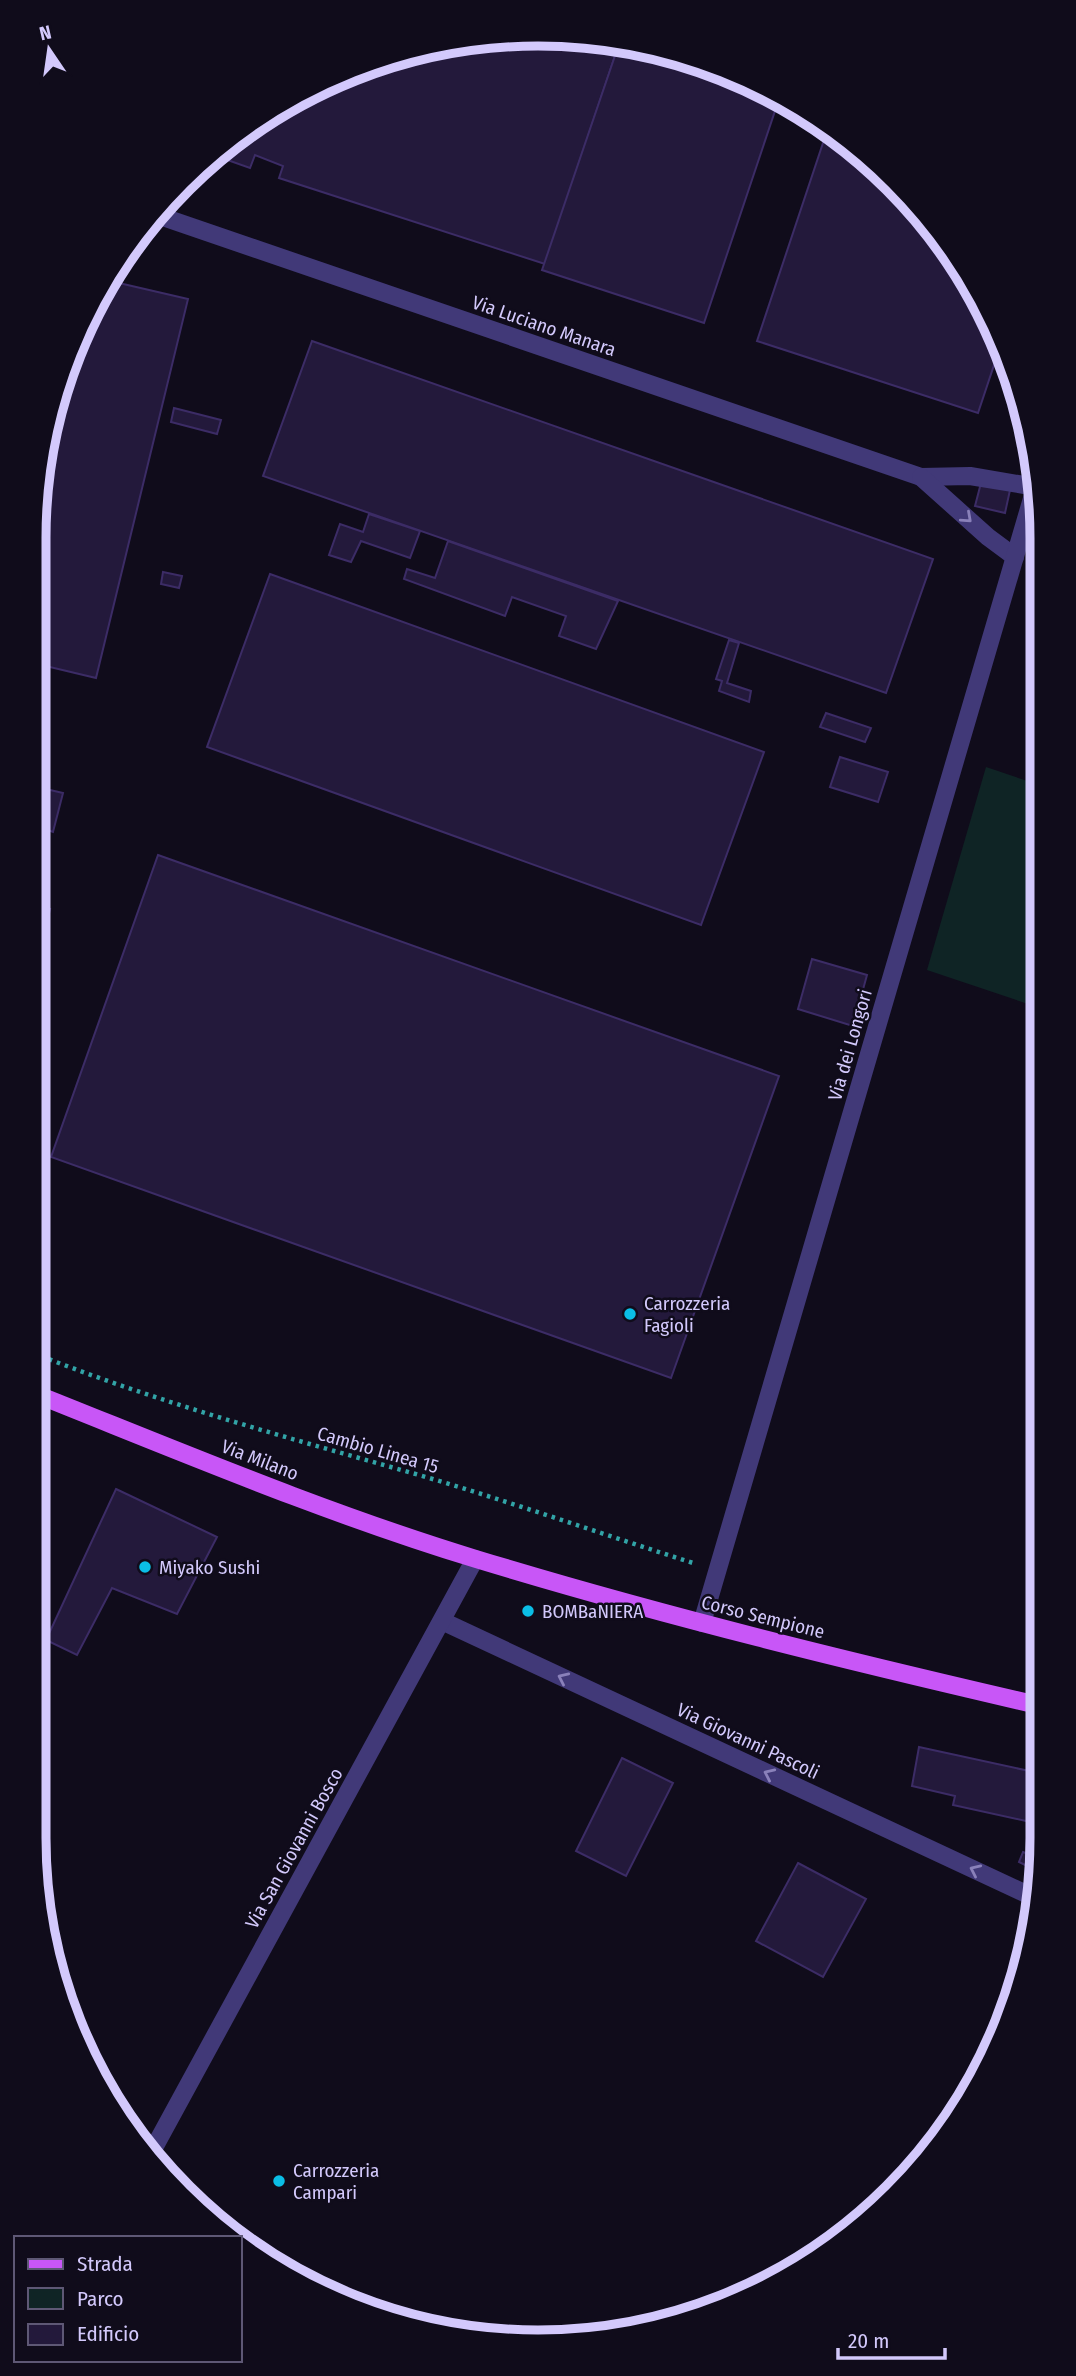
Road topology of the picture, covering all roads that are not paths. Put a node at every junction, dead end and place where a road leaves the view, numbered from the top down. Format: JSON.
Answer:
{"nodes":[{"id":1,"x":164,"y":217,"type":"edge"},
{"id":2,"x":922,"y":477,"type":"junction"},
{"id":3,"x":1027,"y":482,"type":"edge"},
{"id":4,"x":1029,"y":509,"type":"edge"},
{"id":5,"x":1015,"y":556,"type":"junction"},
{"id":6,"x":46,"y":1398,"type":"edge"},
{"id":7,"x":475,"y":1559,"type":"junction"},
{"id":8,"x":442,"y":1621,"type":"junction"},
{"id":9,"x":702,"y":1623,"type":"junction"},
{"id":10,"x":1030,"y":1703,"type":"edge"},
{"id":11,"x":1027,"y":1894,"type":"edge"},
{"id":12,"x":155,"y":2147,"type":"edge"}],
"edges":[{"from":1,"to":2,"type":"street","name":"Via Luciano Manara"},
{"from":2,"to":3,"type":"street","name":"Via Luciano Manara"},
{"from":2,"to":5,"type":"street","name":"Via Luciano Manara","one_way":true},
{"from":4,"to":5,"type":"street","name":"Via dei Longori"},
{"from":5,"to":9,"type":"street","name":"Via dei Longori"},
{"from":6,"to":7,"type":"main road","name":"Via Milano"},
{"from":7,"to":8,"type":"street","name":"Via San Giovanni Bosco"},
{"from":7,"to":9,"type":"main road","name":"Corso Sempione"},
{"from":11,"to":8,"type":"street","name":"Via Giovanni Pascoli","one_way":true},
{"from":8,"to":12,"type":"street","name":"Via San Giovanni Bosco"},
{"from":9,"to":10,"type":"main road","name":"Corso Sempione"}]}
